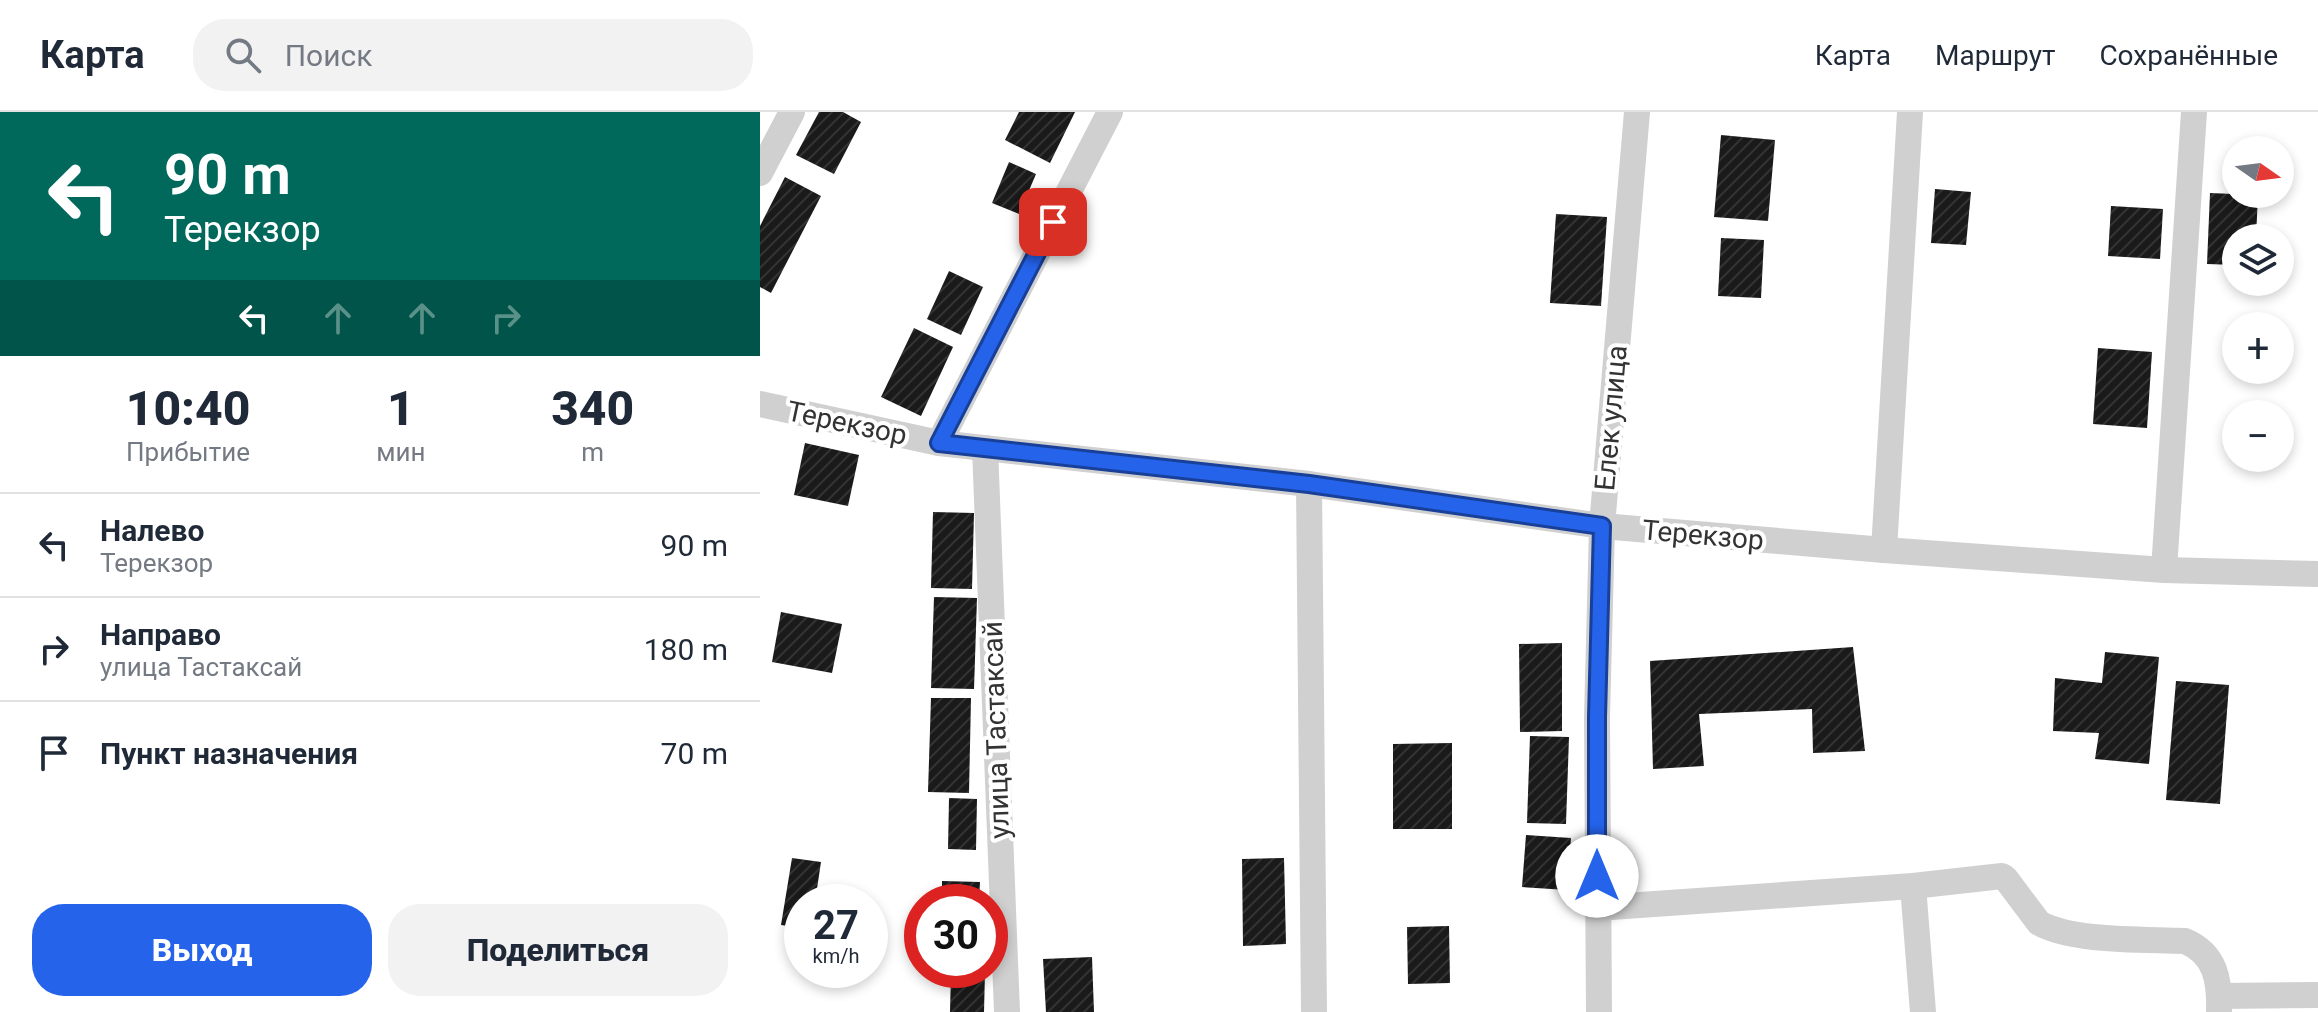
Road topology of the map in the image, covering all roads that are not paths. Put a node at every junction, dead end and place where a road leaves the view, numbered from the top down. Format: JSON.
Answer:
{"nodes":[{"id":1,"x":792,"y":112,"type":"edge"},
{"id":2,"x":1110,"y":112,"type":"edge"},
{"id":3,"x":1637,"y":112,"type":"edge"},
{"id":4,"x":1910,"y":112,"type":"edge"},
{"id":5,"x":2194,"y":112,"type":"edge"},
{"id":6,"x":760,"y":173,"type":"edge"},
{"id":7,"x":760,"y":404,"type":"edge"},
{"id":8,"x":939,"y":443,"type":"junction"},
{"id":9,"x":985,"y":448,"type":"junction"},
{"id":10,"x":1309,"y":484,"type":"junction"},
{"id":11,"x":1602,"y":526,"type":"junction"},
{"id":12,"x":1884,"y":550,"type":"junction"},
{"id":13,"x":2164,"y":570,"type":"junction"},
{"id":14,"x":2318,"y":574,"type":"edge"},
{"id":15,"x":1913,"y":886,"type":"junction"},
{"id":16,"x":1597,"y":908,"type":"junction"},
{"id":17,"x":2318,"y":995,"type":"edge"},
{"id":18,"x":2219,"y":1004,"type":"edge"},
{"id":19,"x":1007,"y":1012,"type":"edge"},
{"id":20,"x":1314,"y":1012,"type":"edge"},
{"id":21,"x":1599,"y":1012,"type":"edge"},
{"id":22,"x":1923,"y":1012,"type":"edge"}],
"edges":[{"from":1,"to":6,"type":"street"},
{"from":2,"to":8,"type":"street"},
{"from":3,"to":11,"type":"street","name":"Елек улица"},
{"from":4,"to":12,"type":"street"},
{"from":5,"to":13,"type":"street"},
{"from":7,"to":8,"type":"street","name":"Терекзор"},
{"from":8,"to":9,"type":"street","name":"Терекзор"},
{"from":9,"to":10,"type":"street","name":"Терекзор"},
{"from":9,"to":19,"type":"street","name":"улица Тастаксай"},
{"from":10,"to":11,"type":"street","name":"Терекзор"},
{"from":10,"to":20,"type":"street"},
{"from":11,"to":12,"type":"street","name":"Терекзор"},
{"from":11,"to":16,"type":"street","name":"Елек улица"},
{"from":12,"to":13,"type":"street","name":"Терекзор"},
{"from":13,"to":14,"type":"street","name":"Терекзор"},
{"from":15,"to":16,"type":"street"},
{"from":15,"to":18,"type":"street"},
{"from":15,"to":22,"type":"street"},
{"from":16,"to":21,"type":"street","name":"Елек улица"},
{"from":17,"to":18,"type":"street"}]}
